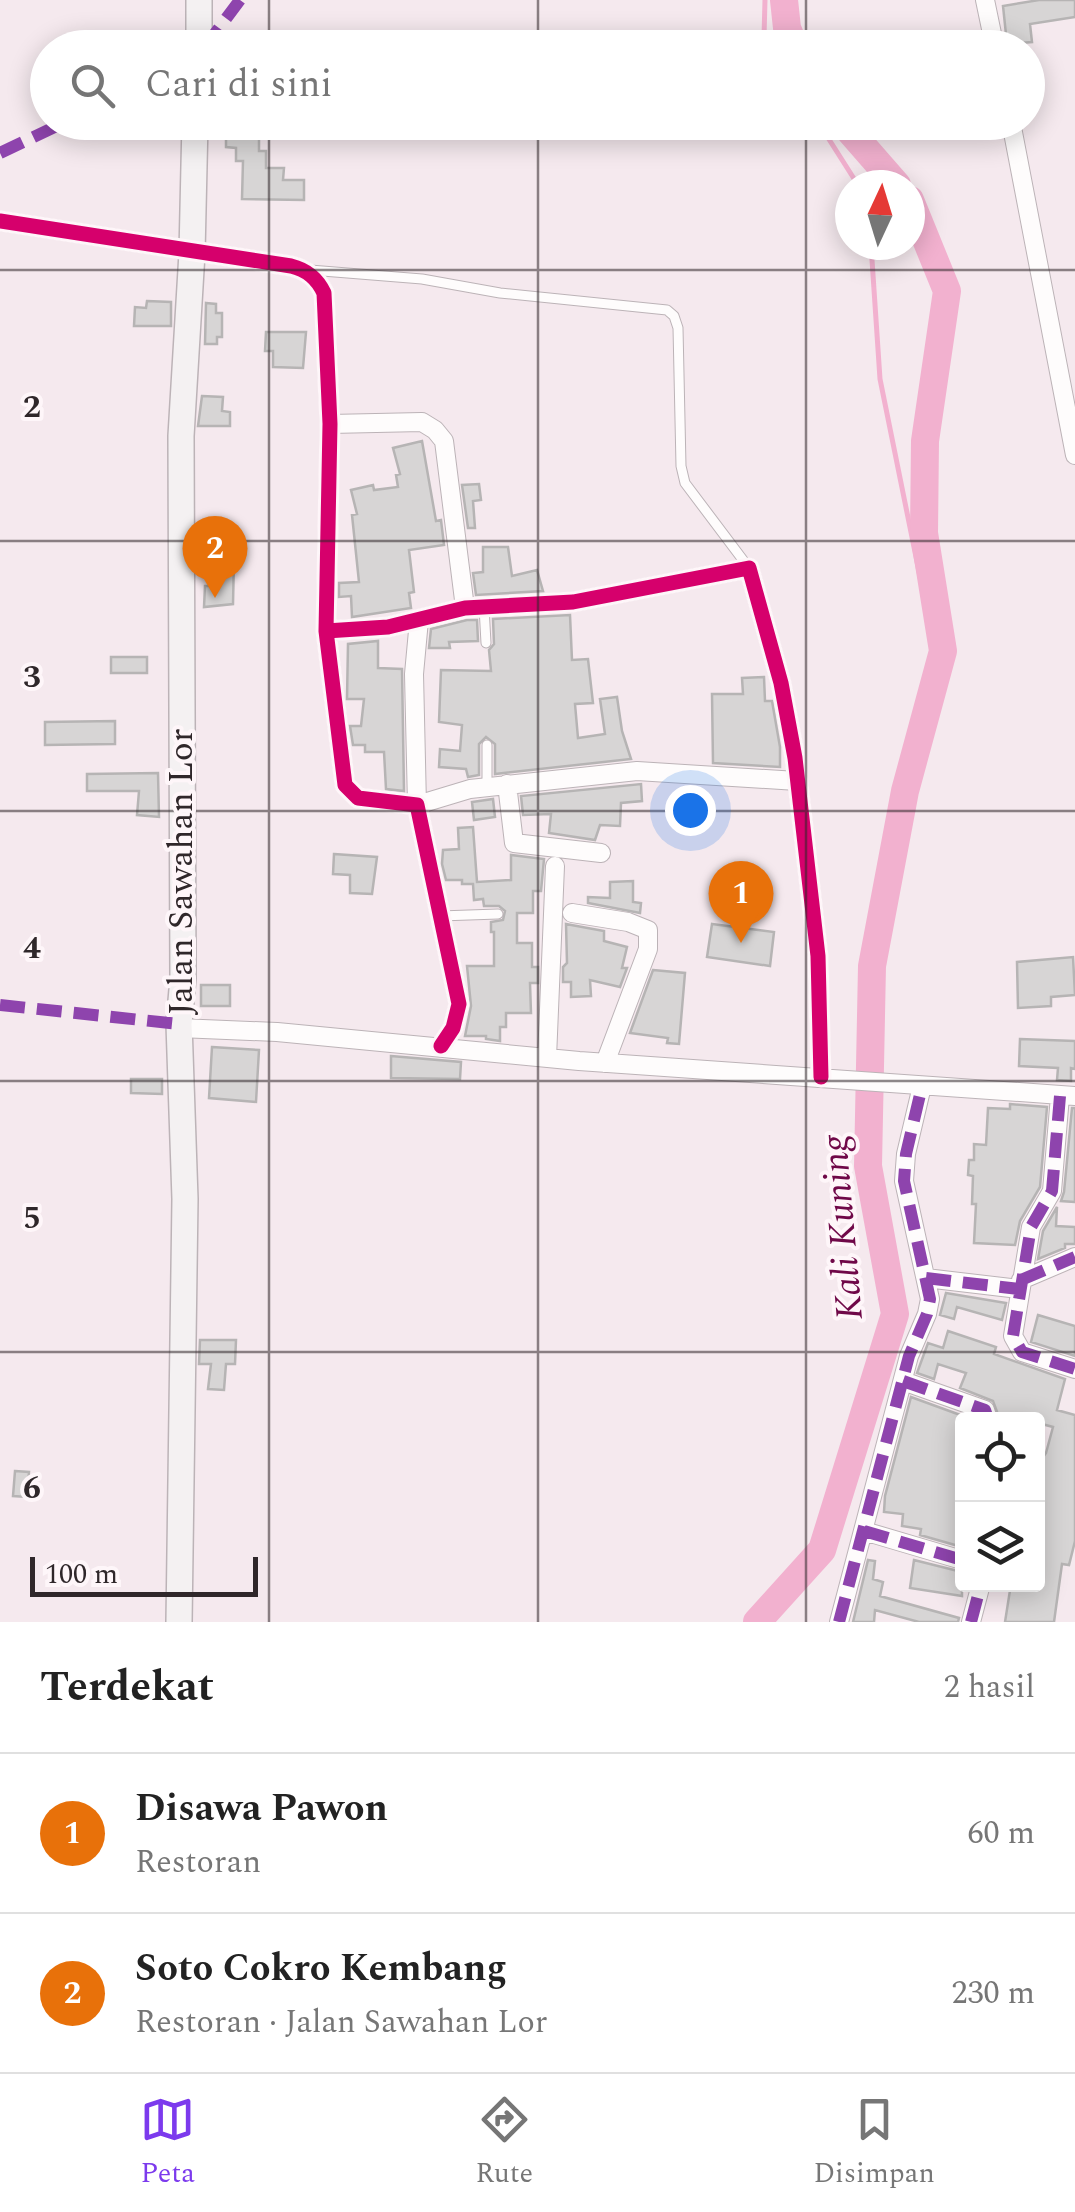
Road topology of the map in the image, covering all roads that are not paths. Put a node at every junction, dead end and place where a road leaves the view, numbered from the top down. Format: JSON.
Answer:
{"nodes":[{"id":1,"x":199,"y":0,"type":"edge"},
{"id":2,"x":985,"y":0,"type":"edge"},
{"id":3,"x":199,"y":30,"type":"edge"},
{"id":4,"x":991,"y":30,"type":"edge"},
{"id":5,"x":195,"y":140,"type":"edge"},
{"id":6,"x":1014,"y":140,"type":"edge"},
{"id":7,"x":0,"y":221,"type":"edge"},
{"id":8,"x":192,"y":252,"type":"junction"},
{"id":9,"x":302,"y":269,"type":"junction"},
{"id":10,"x":330,"y":424,"type":"junction"},
{"id":11,"x":1075,"y":456,"type":"edge"},
{"id":12,"x":749,"y":568,"type":"junction"},
{"id":13,"x":475,"y":608,"type":"junction"},
{"id":14,"x":420,"y":620,"type":"junction"},
{"id":15,"x":326,"y":630,"type":"junction"},
{"id":16,"x":486,"y":643,"type":"dead end"},
{"id":17,"x":486,"y":745,"type":"dead end"},
{"id":18,"x":797,"y":780,"type":"junction"},
{"id":19,"x":507,"y":784,"type":"junction"},
{"id":20,"x":488,"y":787,"type":"junction"},
{"id":21,"x":417,"y":805,"type":"junction"},
{"id":22,"x":601,"y":852,"type":"dead end"},
{"id":23,"x":556,"y":866,"type":"dead end"},
{"id":24,"x":572,"y":913,"type":"dead end"},
{"id":25,"x":498,"y":914,"type":"dead end"},
{"id":26,"x":440,"y":916,"type":"junction"},
{"id":27,"x":180,"y":1028,"type":"junction"},
{"id":28,"x":441,"y":1046,"type":"junction"},
{"id":29,"x":547,"y":1058,"type":"junction"},
{"id":30,"x":605,"y":1063,"type":"junction"},
{"id":31,"x":821,"y":1076,"type":"junction"},
{"id":32,"x":922,"y":1086,"type":"junction"},
{"id":33,"x":1068,"y":1096,"type":"edge"},
{"id":34,"x":1075,"y":1257,"type":"edge"},
{"id":35,"x":926,"y":1278,"type":"junction"},
{"id":36,"x":1020,"y":1284,"type":"junction"},
{"id":37,"x":1075,"y":1369,"type":"edge"},
{"id":38,"x":902,"y":1381,"type":"junction"},
{"id":39,"x":986,"y":1412,"type":"edge"},
{"id":40,"x":864,"y":1531,"type":"junction"},
{"id":41,"x":955,"y":1558,"type":"edge"},
{"id":42,"x":979,"y":1592,"type":"edge"},
{"id":43,"x":179,"y":1622,"type":"edge"},
{"id":44,"x":839,"y":1622,"type":"edge"},
{"id":45,"x":971,"y":1622,"type":"edge"}],
"edges":[{"from":1,"to":3,"type":"main road"},
{"from":2,"to":4,"type":"street"},
{"from":5,"to":8,"type":"main road","name":"Jalan Sawahan Lor"},
{"from":6,"to":11,"type":"street"},
{"from":7,"to":8,"type":"street"},
{"from":8,"to":9,"type":"street"},
{"from":8,"to":27,"type":"main road","name":"Jalan Sawahan Lor"},
{"from":9,"to":10,"type":"street"},
{"from":9,"to":12,"type":"lane"},
{"from":10,"to":13,"type":"street"},
{"from":10,"to":15,"type":"street"},
{"from":12,"to":13,"type":"street"},
{"from":12,"to":18,"type":"street"},
{"from":13,"to":14,"type":"street"},
{"from":13,"to":16,"type":"lane"},
{"from":14,"to":15,"type":"street"},
{"from":14,"to":21,"type":"street"},
{"from":15,"to":21,"type":"street"},
{"from":17,"to":20,"type":"lane"},
{"from":18,"to":19,"type":"street"},
{"from":18,"to":31,"type":"street"},
{"from":19,"to":20,"type":"street"},
{"from":19,"to":22,"type":"street"},
{"from":20,"to":21,"type":"street"},
{"from":21,"to":26,"type":"street"},
{"from":23,"to":29,"type":"street"},
{"from":24,"to":30,"type":"street"},
{"from":25,"to":26,"type":"lane"},
{"from":26,"to":28,"type":"street"},
{"from":27,"to":28,"type":"street"},
{"from":27,"to":43,"type":"main road","name":"Jalan Sawahan Lor"},
{"from":28,"to":29,"type":"street"},
{"from":29,"to":30,"type":"street"},
{"from":30,"to":31,"type":"street"},
{"from":31,"to":32,"type":"street"},
{"from":32,"to":33,"type":"street"},
{"from":32,"to":35,"type":"street"},
{"from":33,"to":36,"type":"street"},
{"from":34,"to":36,"type":"street"},
{"from":35,"to":36,"type":"street"},
{"from":35,"to":38,"type":"street"},
{"from":36,"to":37,"type":"street"},
{"from":38,"to":39,"type":"street"},
{"from":38,"to":40,"type":"street"},
{"from":40,"to":41,"type":"street"},
{"from":40,"to":44,"type":"street"},
{"from":42,"to":45,"type":"street"}]}
